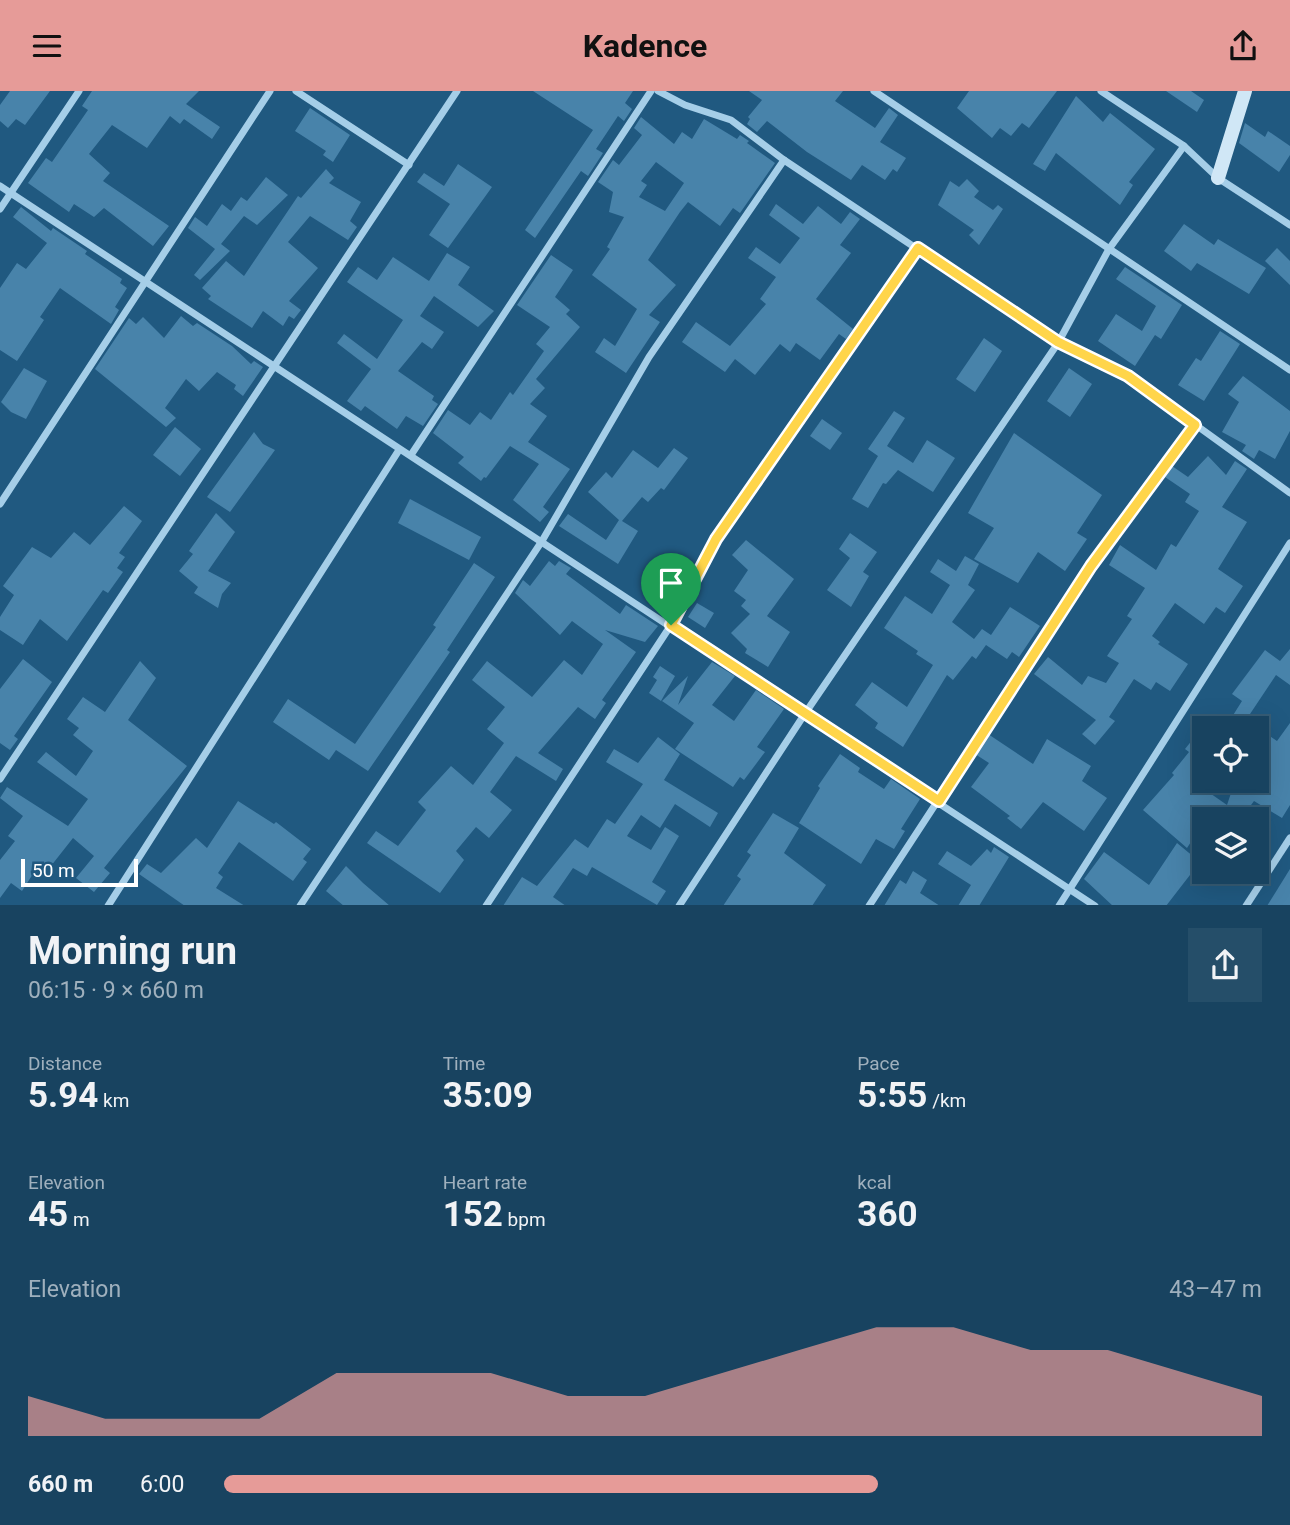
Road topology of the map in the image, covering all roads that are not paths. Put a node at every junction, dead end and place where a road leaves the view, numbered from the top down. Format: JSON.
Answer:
{"nodes":[{"id":1,"x":79,"y":91,"type":"edge"},
{"id":2,"x":270,"y":91,"type":"edge"},
{"id":3,"x":296,"y":91,"type":"edge"},
{"id":4,"x":651,"y":91,"type":"edge"},
{"id":5,"x":658,"y":91,"type":"edge"},
{"id":6,"x":874,"y":91,"type":"edge"},
{"id":7,"x":1101,"y":91,"type":"edge"},
{"id":8,"x":1245,"y":91,"type":"edge"},
{"id":9,"x":455,"y":92,"type":"edge"},
{"id":10,"x":1184,"y":146,"type":"junction"},
{"id":11,"x":785,"y":160,"type":"junction"},
{"id":12,"x":409,"y":166,"type":"junction"},
{"id":13,"x":1218,"y":178,"type":"junction"},
{"id":14,"x":0,"y":186,"type":"edge"},
{"id":15,"x":11,"y":193,"type":"junction"},
{"id":16,"x":0,"y":209,"type":"edge"},
{"id":17,"x":1290,"y":225,"type":"edge"},
{"id":18,"x":918,"y":248,"type":"junction"},
{"id":19,"x":1109,"y":249,"type":"junction"},
{"id":20,"x":147,"y":283,"type":"junction"},
{"id":21,"x":1058,"y":342,"type":"junction"},
{"id":22,"x":277,"y":367,"type":"junction"},
{"id":23,"x":1290,"y":370,"type":"edge"},
{"id":24,"x":1195,"y":425,"type":"junction"},
{"id":25,"x":399,"y":450,"type":"junction"},
{"id":26,"x":411,"y":455,"type":"junction"},
{"id":27,"x":1290,"y":493,"type":"edge"},
{"id":28,"x":0,"y":504,"type":"edge"},
{"id":29,"x":542,"y":541,"type":"junction"},
{"id":30,"x":1290,"y":543,"type":"edge"},
{"id":31,"x":671,"y":625,"type":"junction"},
{"id":32,"x":804,"y":715,"type":"junction"},
{"id":33,"x":0,"y":779,"type":"edge"},
{"id":34,"x":939,"y":801,"type":"junction"},
{"id":35,"x":1290,"y":838,"type":"edge"},
{"id":36,"x":1070,"y":889,"type":"junction"},
{"id":37,"x":108,"y":905,"type":"edge"},
{"id":38,"x":300,"y":905,"type":"edge"},
{"id":39,"x":486,"y":905,"type":"edge"},
{"id":40,"x":679,"y":905,"type":"edge"},
{"id":41,"x":869,"y":905,"type":"edge"},
{"id":42,"x":1059,"y":905,"type":"edge"},
{"id":43,"x":1095,"y":905,"type":"edge"},
{"id":44,"x":1246,"y":905,"type":"edge"}],
"edges":[{"from":1,"to":15,"type":"street"},
{"from":2,"to":20,"type":"street"},
{"from":3,"to":12,"type":"street"},
{"from":4,"to":26,"type":"street"},
{"from":5,"to":11,"type":"street"},
{"from":6,"to":19,"type":"street"},
{"from":7,"to":10,"type":"street"},
{"from":8,"to":13,"type":"street"},
{"from":9,"to":12,"type":"street"},
{"from":10,"to":13,"type":"street"},
{"from":10,"to":19,"type":"street"},
{"from":11,"to":18,"type":"street"},
{"from":11,"to":29,"type":"street"},
{"from":12,"to":22,"type":"street"},
{"from":13,"to":17,"type":"street"},
{"from":14,"to":15,"type":"street"},
{"from":15,"to":16,"type":"street"},
{"from":15,"to":20,"type":"street"},
{"from":18,"to":21,"type":"street"},
{"from":18,"to":31,"type":"street"},
{"from":19,"to":21,"type":"street"},
{"from":19,"to":23,"type":"street"},
{"from":20,"to":22,"type":"street"},
{"from":20,"to":28,"type":"street"},
{"from":21,"to":24,"type":"street"},
{"from":21,"to":32,"type":"street"},
{"from":22,"to":25,"type":"street"},
{"from":22,"to":33,"type":"street"},
{"from":24,"to":27,"type":"street"},
{"from":24,"to":34,"type":"street"},
{"from":25,"to":26,"type":"street"},
{"from":25,"to":37,"type":"street"},
{"from":26,"to":29,"type":"street"},
{"from":29,"to":31,"type":"street"},
{"from":29,"to":38,"type":"street"},
{"from":30,"to":36,"type":"street"},
{"from":31,"to":32,"type":"street"},
{"from":31,"to":39,"type":"street"},
{"from":32,"to":34,"type":"street"},
{"from":32,"to":40,"type":"street"},
{"from":34,"to":36,"type":"street"},
{"from":34,"to":41,"type":"street"},
{"from":35,"to":44,"type":"street"},
{"from":36,"to":42,"type":"street"},
{"from":36,"to":43,"type":"street"}]}
